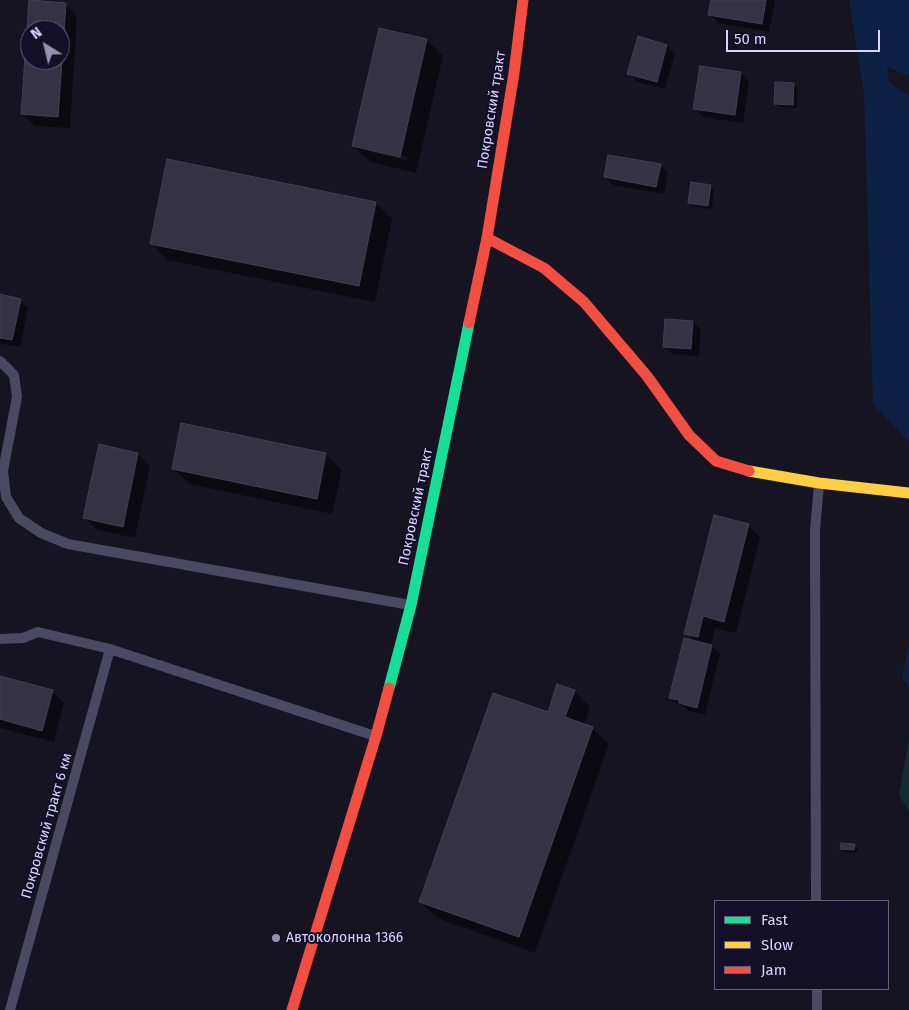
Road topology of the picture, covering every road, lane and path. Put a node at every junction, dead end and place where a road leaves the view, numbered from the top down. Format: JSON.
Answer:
{"nodes":[{"id":1,"x":523,"y":0,"type":"edge"},
{"id":2,"x":487,"y":238,"type":"junction"},
{"id":3,"x":0,"y":361,"type":"edge"},
{"id":4,"x":819,"y":483,"type":"junction"},
{"id":5,"x":909,"y":492,"type":"edge"},
{"id":6,"x":411,"y":605,"type":"junction"},
{"id":7,"x":0,"y":640,"type":"edge"},
{"id":8,"x":110,"y":649,"type":"junction"},
{"id":9,"x":376,"y":736,"type":"junction"},
{"id":10,"x":816,"y":900,"type":"edge"},
{"id":11,"x":817,"y":990,"type":"edge"},
{"id":12,"x":10,"y":1010,"type":"edge"},
{"id":13,"x":292,"y":1010,"type":"edge"},
{"id":14,"x":817,"y":1010,"type":"edge"}],
"edges":[{"from":1,"to":2,"type":"main road","name":"Покровский тракт"},
{"from":2,"to":4,"type":"main road"},
{"from":2,"to":6,"type":"main road","name":"Покровский тракт"},
{"from":3,"to":6,"type":"lane"},
{"from":4,"to":5,"type":"main road"},
{"from":4,"to":10,"type":"lane"},
{"from":6,"to":9,"type":"main road","name":"Покровский тракт"},
{"from":7,"to":8,"type":"lane"},
{"from":8,"to":9,"type":"lane"},
{"from":8,"to":12,"type":"lane","name":"Покровский тракт 6 км"},
{"from":9,"to":13,"type":"main road","name":"Покровский тракт"},
{"from":11,"to":14,"type":"lane"}]}
